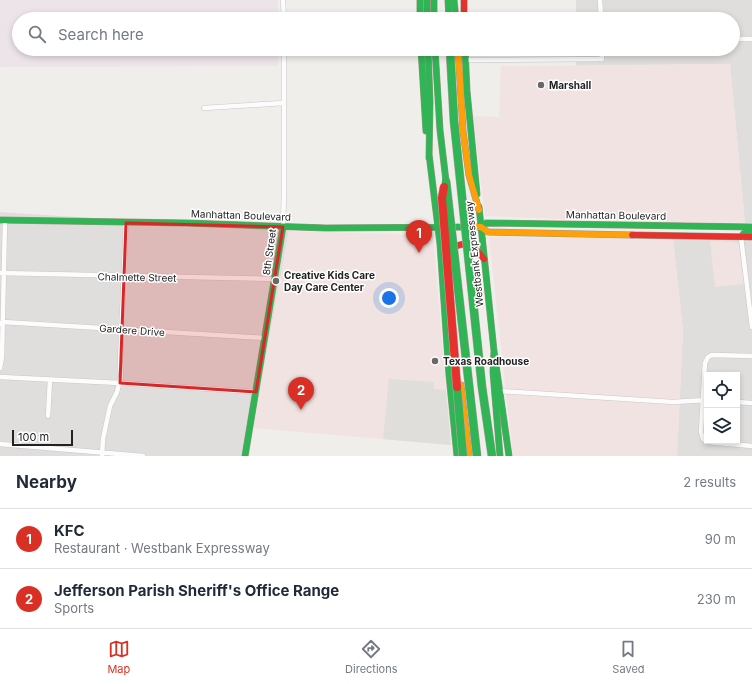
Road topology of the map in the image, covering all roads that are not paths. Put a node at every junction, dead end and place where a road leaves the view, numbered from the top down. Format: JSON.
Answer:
{"nodes":[{"id":1,"x":283,"y":0,"type":"edge"},
{"id":2,"x":420,"y":0,"type":"edge"},
{"id":3,"x":427,"y":0,"type":"edge"},
{"id":4,"x":434,"y":0,"type":"edge"},
{"id":5,"x":448,"y":0,"type":"edge"},
{"id":6,"x":454,"y":0,"type":"edge"},
{"id":7,"x":464,"y":0,"type":"edge"},
{"id":8,"x":600,"y":0,"type":"edge"},
{"id":9,"x":284,"y":12,"type":"edge"},
{"id":10,"x":420,"y":12,"type":"edge"},
{"id":11,"x":427,"y":12,"type":"edge"},
{"id":12,"x":434,"y":12,"type":"edge"},
{"id":13,"x":449,"y":12,"type":"edge"},
{"id":14,"x":455,"y":12,"type":"edge"},
{"id":15,"x":464,"y":12,"type":"edge"},
{"id":16,"x":601,"y":12,"type":"edge"},
{"id":17,"x":740,"y":39,"type":"edge"},
{"id":18,"x":752,"y":39,"type":"edge"},
{"id":19,"x":284,"y":56,"type":"edge"},
{"id":20,"x":421,"y":56,"type":"edge"},
{"id":21,"x":428,"y":56,"type":"edge"},
{"id":22,"x":435,"y":56,"type":"edge"},
{"id":23,"x":450,"y":56,"type":"edge"},
{"id":24,"x":458,"y":56,"type":"edge"},
{"id":25,"x":466,"y":56,"type":"edge"},
{"id":26,"x":602,"y":56,"type":"edge"},
{"id":27,"x":466,"y":60,"type":"junction"},
{"id":28,"x":284,"y":103,"type":"junction"},
{"id":29,"x":204,"y":108,"type":"dead end"},
{"id":30,"x":429,"y":158,"type":"junction"},
{"id":31,"x":446,"y":180,"type":"junction"},
{"id":32,"x":479,"y":210,"type":"junction"},
{"id":33,"x":3,"y":220,"type":"edge"},
{"id":34,"x":126,"y":223,"type":"junction"},
{"id":35,"x":542,"y":224,"type":"junction"},
{"id":36,"x":717,"y":226,"type":"junction"},
{"id":37,"x":282,"y":227,"type":"junction"},
{"id":38,"x":752,"y":227,"type":"edge"},
{"id":39,"x":438,"y":228,"type":"junction"},
{"id":40,"x":482,"y":228,"type":"junction"},
{"id":41,"x":522,"y":232,"type":"junction"},
{"id":42,"x":752,"y":232,"type":"edge"},
{"id":43,"x":681,"y":236,"type":"junction"},
{"id":44,"x":741,"y":237,"type":"junction"},
{"id":45,"x":752,"y":237,"type":"edge"},
{"id":46,"x":484,"y":259,"type":"junction"},
{"id":47,"x":441,"y":260,"type":"junction"},
{"id":48,"x":2,"y":273,"type":"edge"},
{"id":49,"x":124,"y":277,"type":"junction"},
{"id":50,"x":275,"y":279,"type":"junction"},
{"id":51,"x":2,"y":323,"type":"edge"},
{"id":52,"x":446,"y":324,"type":"junction"},
{"id":53,"x":752,"y":327,"type":"edge"},
{"id":54,"x":122,"y":329,"type":"junction"},
{"id":55,"x":265,"y":338,"type":"junction"},
{"id":56,"x":752,"y":355,"type":"edge"},
{"id":57,"x":0,"y":368,"type":"edge"},
{"id":58,"x":705,"y":372,"type":"edge"},
{"id":59,"x":0,"y":377,"type":"edge"},
{"id":60,"x":50,"y":380,"type":"junction"},
{"id":61,"x":120,"y":383,"type":"junction"},
{"id":62,"x":497,"y":391,"type":"junction"},
{"id":63,"x":256,"y":392,"type":"junction"},
{"id":64,"x":704,"y":400,"type":"edge"},
{"id":65,"x":740,"y":402,"type":"edge"},
{"id":66,"x":752,"y":403,"type":"edge"},
{"id":67,"x":704,"y":408,"type":"edge"},
{"id":68,"x":48,"y":416,"type":"dead end"},
{"id":69,"x":0,"y":444,"type":"edge"},
{"id":70,"x":752,"y":446,"type":"edge"},
{"id":71,"x":102,"y":454,"type":"edge"},
{"id":72,"x":143,"y":456,"type":"edge"},
{"id":73,"x":245,"y":456,"type":"edge"},
{"id":74,"x":458,"y":456,"type":"edge"},
{"id":75,"x":463,"y":456,"type":"edge"},
{"id":76,"x":469,"y":456,"type":"edge"},
{"id":77,"x":478,"y":456,"type":"edge"},
{"id":78,"x":492,"y":456,"type":"edge"},
{"id":79,"x":500,"y":456,"type":"edge"},
{"id":80,"x":509,"y":456,"type":"edge"}],
"edges":[{"from":1,"to":9,"type":"street"},
{"from":2,"to":10,"type":"main road"},
{"from":3,"to":11,"type":"main road"},
{"from":4,"to":12,"type":"main road"},
{"from":5,"to":13,"type":"main road"},
{"from":6,"to":14,"type":"main road"},
{"from":7,"to":15,"type":"main road"},
{"from":8,"to":16,"type":"street"},
{"from":17,"to":18,"type":"street"},
{"from":19,"to":28,"type":"street","name":"8th Street"},
{"from":20,"to":30,"type":"main road"},
{"from":21,"to":30,"type":"main road"},
{"from":22,"to":31,"type":"main road","name":"Westbank Expressway"},
{"from":23,"to":78,"type":"main road","name":"Westbank Expressway","bridge":true},
{"from":24,"to":32,"type":"main road"},
{"from":25,"to":27,"type":"main road","name":"Westbank Expressway"},
{"from":26,"to":27,"type":"street"},
{"from":27,"to":32,"type":"main road","name":"Westbank Expressway"},
{"from":28,"to":29,"type":"street"},
{"from":28,"to":37,"type":"street","name":"8th Street"},
{"from":30,"to":39,"type":"main road"},
{"from":31,"to":75,"type":"main road","bridge":true},
{"from":31,"to":77,"type":"main road","name":"Westbank Expressway","bridge":true},
{"from":32,"to":40,"type":"main road","name":"Westbank Expressway"},
{"from":33,"to":34,"type":"main road","name":"Manhattan Boulevard"},
{"from":33,"to":48,"type":"street"},
{"from":34,"to":37,"type":"main road","name":"Manhattan Boulevard"},
{"from":34,"to":49,"type":"street"},
{"from":35,"to":36,"type":"main road","name":"Manhattan Boulevard"},
{"from":35,"to":40,"type":"main road","name":"Manhattan Boulevard"},
{"from":35,"to":41,"type":"main road"},
{"from":36,"to":38,"type":"main road","name":"Manhattan Boulevard"},
{"from":36,"to":43,"type":"main road"},
{"from":37,"to":39,"type":"main road","name":"Manhattan Boulevard"},
{"from":37,"to":50,"type":"main road","name":"8th Street"},
{"from":39,"to":40,"type":"main road","name":"Manhattan Boulevard"},
{"from":39,"to":47,"type":"main road"},
{"from":40,"to":41,"type":"main road","name":"Manhattan Boulevard"},
{"from":40,"to":46,"type":"main road","name":"Westbank Expressway"},
{"from":41,"to":43,"type":"main road","name":"Manhattan Boulevard"},
{"from":42,"to":44,"type":"main road"},
{"from":43,"to":44,"type":"main road","name":"Manhattan Boulevard"},
{"from":44,"to":45,"type":"main road","name":"Manhattan Boulevard"},
{"from":44,"to":53,"type":"street"},
{"from":46,"to":47,"type":"main road"},
{"from":46,"to":62,"type":"main road","name":"Westbank Expressway"},
{"from":47,"to":52,"type":"main road"},
{"from":48,"to":49,"type":"street","name":"Chalmette Street"},
{"from":48,"to":51,"type":"street"},
{"from":49,"to":50,"type":"street","name":"Chalmette Street"},
{"from":49,"to":54,"type":"street"},
{"from":50,"to":55,"type":"main road","name":"8th Street"},
{"from":51,"to":54,"type":"street","name":"Gardere Drive"},
{"from":51,"to":57,"type":"street"},
{"from":52,"to":74,"type":"main road"},
{"from":52,"to":76,"type":"main road"},
{"from":54,"to":55,"type":"street","name":"Gardere Drive"},
{"from":54,"to":61,"type":"street"},
{"from":55,"to":63,"type":"main road","name":"8th Street"},
{"from":56,"to":58,"type":"street"},
{"from":59,"to":60,"type":"street"},
{"from":60,"to":61,"type":"street"},
{"from":60,"to":68,"type":"street"},
{"from":61,"to":63,"type":"street"},
{"from":61,"to":71,"type":"street"},
{"from":62,"to":64,"type":"street"},
{"from":62,"to":79,"type":"main road"},
{"from":62,"to":80,"type":"main road"},
{"from":63,"to":73,"type":"main road","name":"8th Street"},
{"from":65,"to":66,"type":"street"},
{"from":67,"to":70,"type":"street"},
{"from":69,"to":71,"type":"street"},
{"from":71,"to":72,"type":"street"}]}
